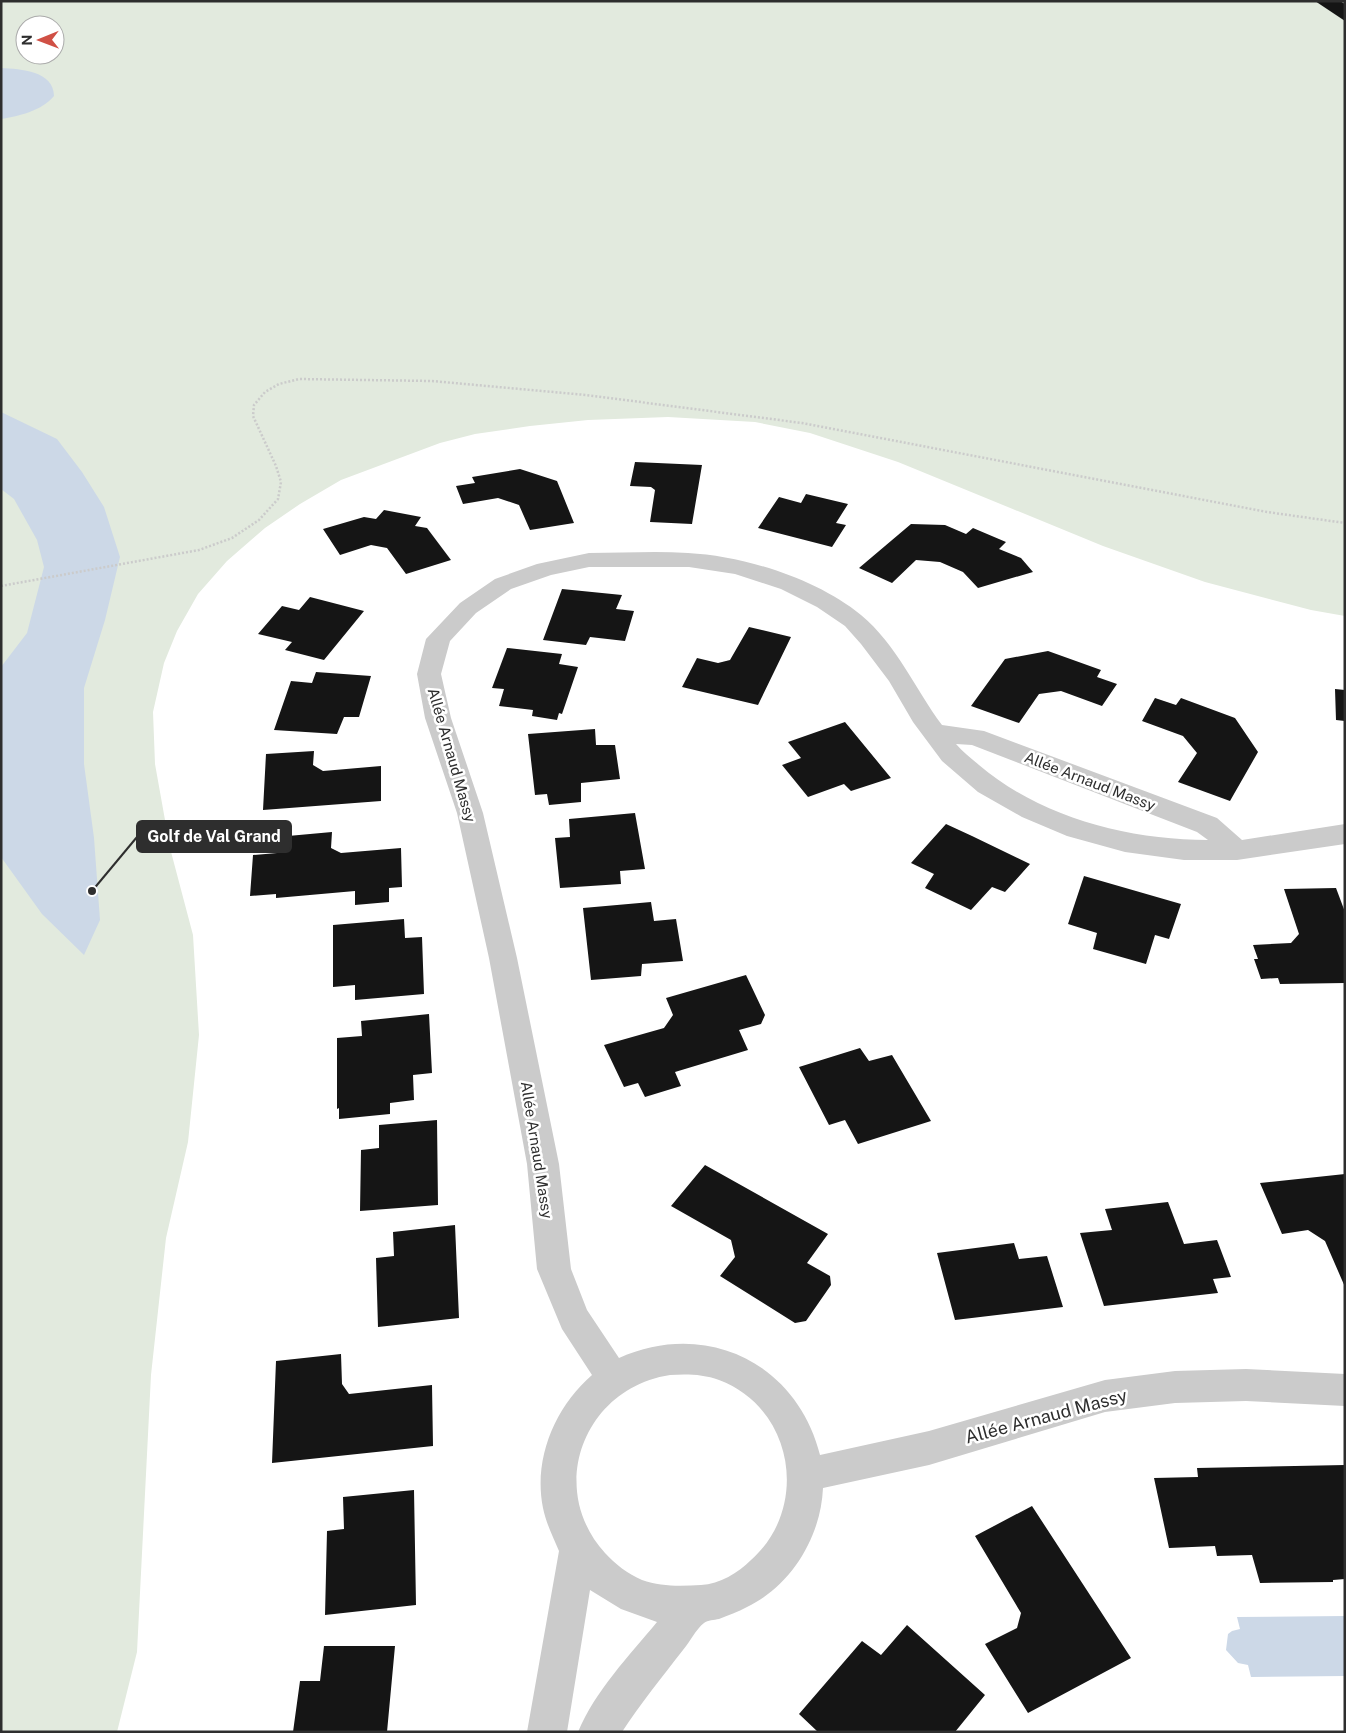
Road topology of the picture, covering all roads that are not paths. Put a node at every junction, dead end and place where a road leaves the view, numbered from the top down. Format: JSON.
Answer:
{"nodes":[{"id":1,"x":934,"y":733,"type":"junction"},
{"id":2,"x":1345,"y":834,"type":"edge"},
{"id":3,"x":1236,"y":850,"type":"junction"},
{"id":4,"x":614,"y":1380,"type":"junction"},
{"id":5,"x":1345,"y":1390,"type":"edge"},
{"id":6,"x":810,"y":1474,"type":"junction"},
{"id":7,"x":578,"y":1551,"type":"junction"},
{"id":8,"x":696,"y":1603,"type":"junction"},
{"id":9,"x":547,"y":1732,"type":"edge"},
{"id":10,"x":598,"y":1732,"type":"edge"}],
"edges":[{"from":1,"to":3,"type":"street","name":"Allée Arnaud Massy"},
{"from":1,"to":3,"type":"street","name":"Allée Arnaud Massy"},
{"from":1,"to":4,"type":"street","name":"Allée Arnaud Massy"},
{"from":2,"to":3,"type":"street","name":"Allée Arnaud Massy"},
{"from":4,"to":6,"type":"street"},
{"from":4,"to":7,"type":"street"},
{"from":5,"to":6,"type":"street","name":"Allée Arnaud Massy"},
{"from":6,"to":8,"type":"street"},
{"from":7,"to":8,"type":"street"},
{"from":7,"to":9,"type":"street"},
{"from":8,"to":10,"type":"street"}]}
